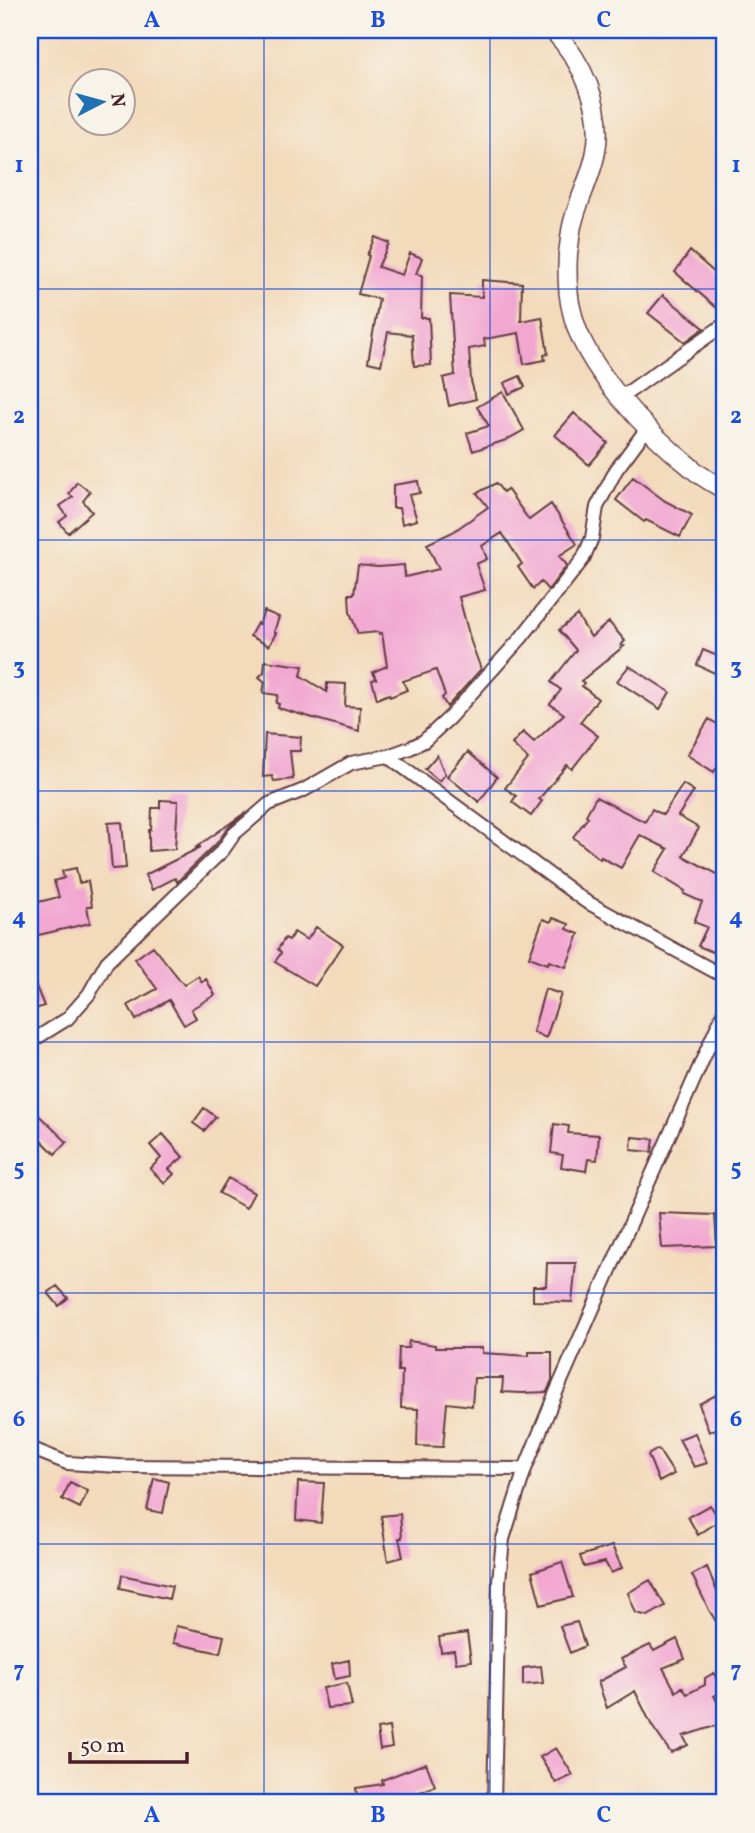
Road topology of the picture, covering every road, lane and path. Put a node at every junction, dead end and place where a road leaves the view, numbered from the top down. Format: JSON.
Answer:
{"nodes":[{"id":1,"x":553,"y":30,"type":"edge"},
{"id":2,"x":725,"y":324,"type":"edge"},
{"id":3,"x":620,"y":398,"type":"junction"},
{"id":4,"x":648,"y":428,"type":"junction"},
{"id":5,"x":725,"y":490,"type":"edge"},
{"id":6,"x":388,"y":756,"type":"junction"},
{"id":7,"x":725,"y":977,"type":"edge"},
{"id":8,"x":725,"y":1009,"type":"edge"},
{"id":9,"x":722,"y":1027,"type":"edge"},
{"id":10,"x":30,"y":1042,"type":"edge"},
{"id":11,"x":30,"y":1448,"type":"edge"},
{"id":12,"x":526,"y":1469,"type":"junction"},
{"id":13,"x":494,"y":1803,"type":"edge"}],
"edges":[{"from":1,"to":3,"type":"main road"},
{"from":2,"to":3,"type":"street"},
{"from":3,"to":4,"type":"main road"},
{"from":4,"to":5,"type":"main road"},
{"from":4,"to":6,"type":"street"},
{"from":6,"to":7,"type":"street"},
{"from":6,"to":10,"type":"street"},
{"from":8,"to":9,"type":"street"},
{"from":9,"to":12,"type":"street"},
{"from":11,"to":12,"type":"street"},
{"from":12,"to":13,"type":"street"}]}
